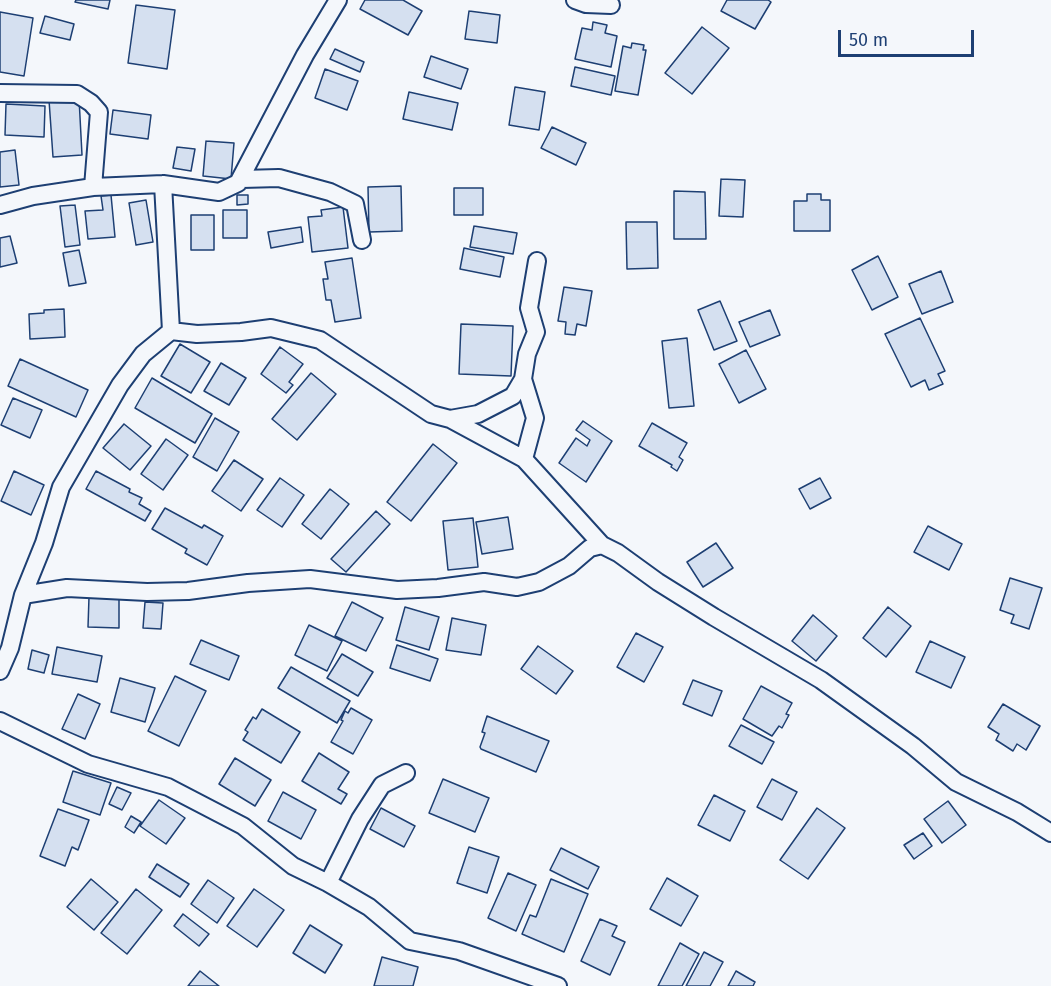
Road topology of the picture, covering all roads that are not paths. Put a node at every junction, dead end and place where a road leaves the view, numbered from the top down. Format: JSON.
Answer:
{"nodes":[{"id":1,"x":338,"y":0,"type":"edge"},
{"id":2,"x":575,"y":0,"type":"edge"},
{"id":3,"x":611,"y":5,"type":"dead end"},
{"id":4,"x":0,"y":93,"type":"edge"},
{"id":5,"x":242,"y":178,"type":"junction"},
{"id":6,"x":163,"y":184,"type":"junction"},
{"id":7,"x":93,"y":187,"type":"junction"},
{"id":8,"x":0,"y":205,"type":"edge"},
{"id":9,"x":362,"y":240,"type":"dead end"},
{"id":10,"x":537,"y":261,"type":"dead end"},
{"id":11,"x":171,"y":331,"type":"junction"},
{"id":12,"x":524,"y":379,"type":"junction"},
{"id":13,"x":450,"y":419,"type":"junction"},
{"id":14,"x":524,"y":459,"type":"junction"},
{"id":15,"x":602,"y":545,"type":"junction"},
{"id":16,"x":23,"y":596,"type":"junction"},
{"id":17,"x":0,"y":671,"type":"edge"},
{"id":18,"x":0,"y":721,"type":"edge"},
{"id":19,"x":406,"y":773,"type":"dead end"},
{"id":20,"x":1051,"y":833,"type":"edge"},
{"id":21,"x":328,"y":883,"type":"junction"},
{"id":22,"x":558,"y":986,"type":"edge"}],
"edges":[{"from":1,"to":5,"type":"street"},
{"from":2,"to":3,"type":"street"},
{"from":4,"to":7,"type":"street"},
{"from":5,"to":6,"type":"street"},
{"from":5,"to":9,"type":"street"},
{"from":6,"to":7,"type":"street"},
{"from":6,"to":11,"type":"street"},
{"from":7,"to":8,"type":"street"},
{"from":10,"to":12,"type":"street"},
{"from":11,"to":13,"type":"street"},
{"from":11,"to":16,"type":"street"},
{"from":12,"to":13,"type":"street"},
{"from":12,"to":14,"type":"street"},
{"from":13,"to":14,"type":"street"},
{"from":14,"to":15,"type":"street"},
{"from":15,"to":16,"type":"street"},
{"from":15,"to":20,"type":"street"},
{"from":16,"to":17,"type":"street"},
{"from":18,"to":21,"type":"street"},
{"from":19,"to":21,"type":"street"},
{"from":21,"to":22,"type":"street"}]}
